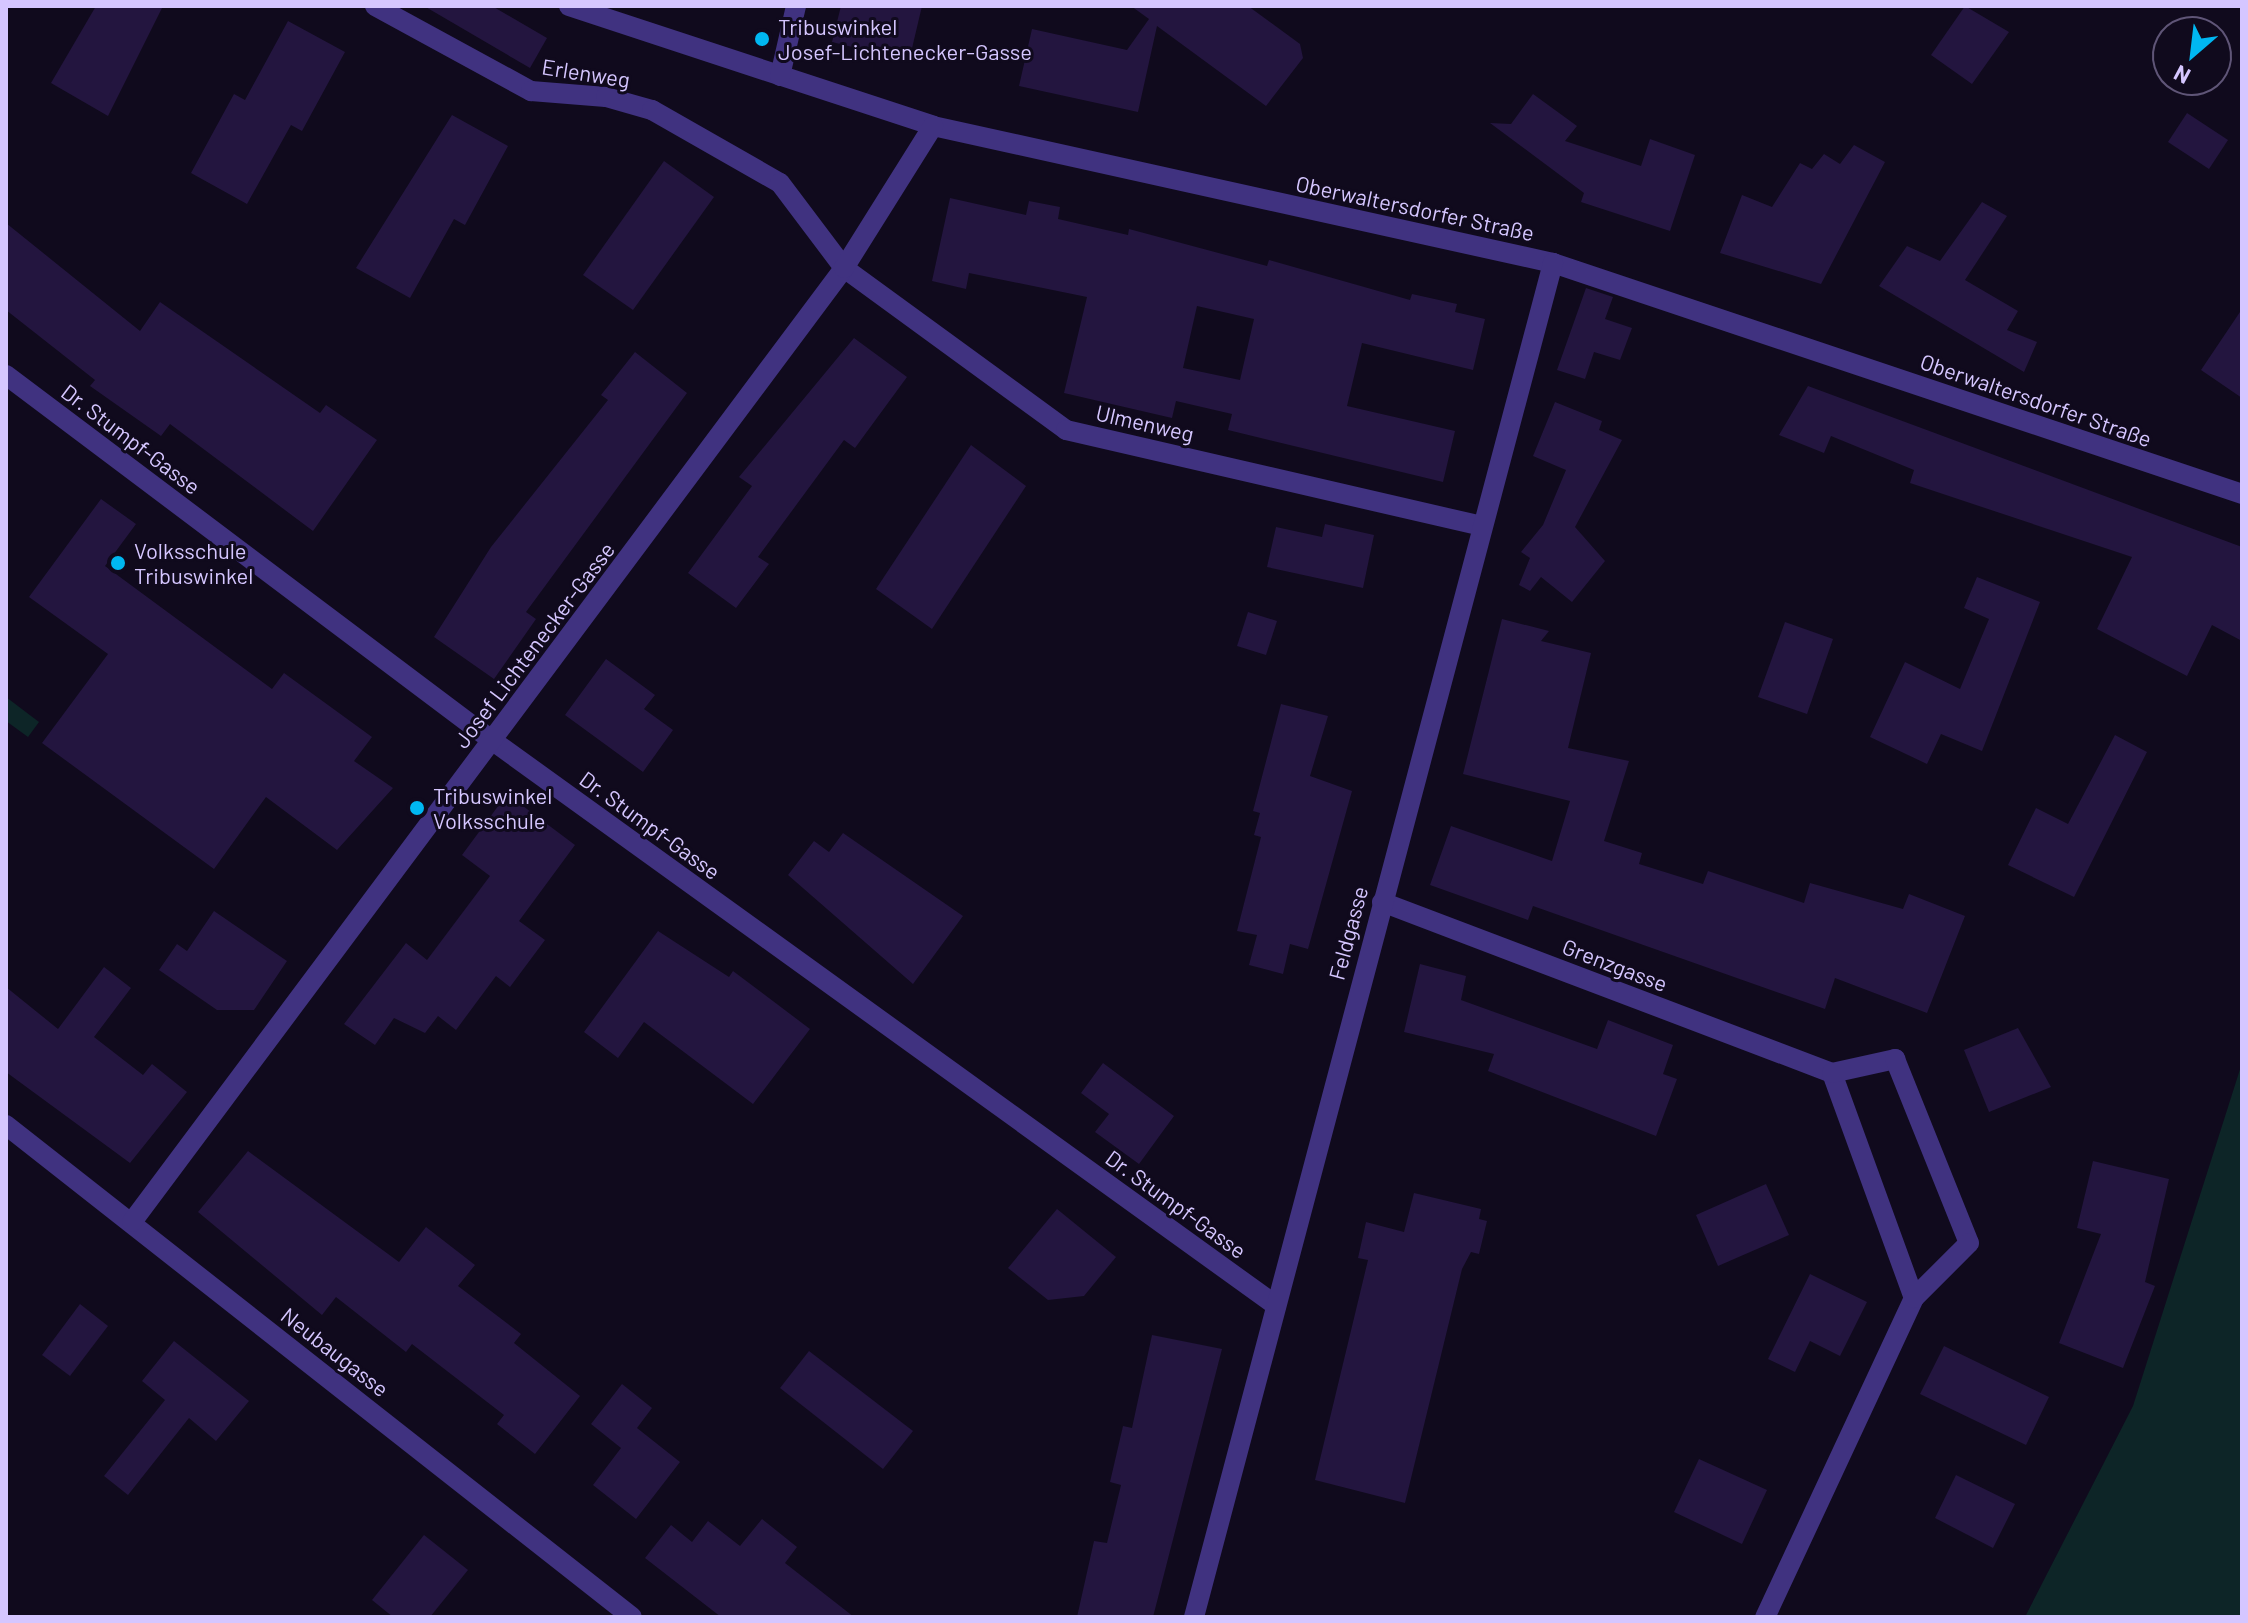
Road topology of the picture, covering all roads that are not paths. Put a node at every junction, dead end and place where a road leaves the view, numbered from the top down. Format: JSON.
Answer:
{"nodes":[{"id":1,"x":375,"y":6,"type":"edge"},
{"id":2,"x":569,"y":6,"type":"edge"},
{"id":3,"x":796,"y":6,"type":"edge"},
{"id":4,"x":780,"y":76,"type":"junction"},
{"id":5,"x":933,"y":126,"type":"junction"},
{"id":6,"x":1553,"y":263,"type":"junction"},
{"id":7,"x":844,"y":268,"type":"junction"},
{"id":8,"x":6,"y":375,"type":"edge"},
{"id":9,"x":2242,"y":494,"type":"edge"},
{"id":10,"x":1481,"y":526,"type":"junction"},
{"id":11,"x":493,"y":741,"type":"junction"},
{"id":12,"x":1382,"y":902,"type":"junction"},
{"id":13,"x":1832,"y":1073,"type":"junction"},
{"id":14,"x":6,"y":1125,"type":"edge"},
{"id":15,"x":132,"y":1222,"type":"junction"},
{"id":16,"x":1914,"y":1298,"type":"junction"},
{"id":17,"x":1274,"y":1304,"type":"junction"},
{"id":18,"x":632,"y":1617,"type":"edge"},
{"id":19,"x":1194,"y":1617,"type":"edge"},
{"id":20,"x":1765,"y":1617,"type":"edge"}],
"edges":[{"from":1,"to":7,"type":"street","name":"Erlenweg"},
{"from":2,"to":4,"type":"street","name":"Oberwaltersdorfer Straße"},
{"from":3,"to":4,"type":"street"},
{"from":4,"to":5,"type":"street","name":"Oberwaltersdorfer Straße"},
{"from":5,"to":6,"type":"street","name":"Oberwaltersdorfer Straße"},
{"from":5,"to":7,"type":"street","name":"Josef Lichtenecker-Gasse"},
{"from":6,"to":9,"type":"street","name":"Oberwaltersdorfer Straße"},
{"from":6,"to":10,"type":"street","name":"Feldgasse"},
{"from":7,"to":10,"type":"street","name":"Ulmenweg"},
{"from":7,"to":11,"type":"street","name":"Josef Lichtenecker-Gasse"},
{"from":8,"to":11,"type":"street","name":"Dr. Stumpf-Gasse"},
{"from":10,"to":12,"type":"street","name":"Feldgasse"},
{"from":11,"to":15,"type":"street","name":"Josef Lichtenecker-Gasse"},
{"from":11,"to":17,"type":"street","name":"Dr. Stumpf-Gasse"},
{"from":12,"to":13,"type":"street","name":"Grenzgasse"},
{"from":12,"to":17,"type":"street","name":"Feldgasse"},
{"from":13,"to":16,"type":"street"},
{"from":13,"to":16,"type":"street"},
{"from":14,"to":15,"type":"street","name":"Neubaugasse"},
{"from":15,"to":18,"type":"street","name":"Neubaugasse"},
{"from":16,"to":20,"type":"street"},
{"from":17,"to":19,"type":"street","name":"Feldgasse"}]}
